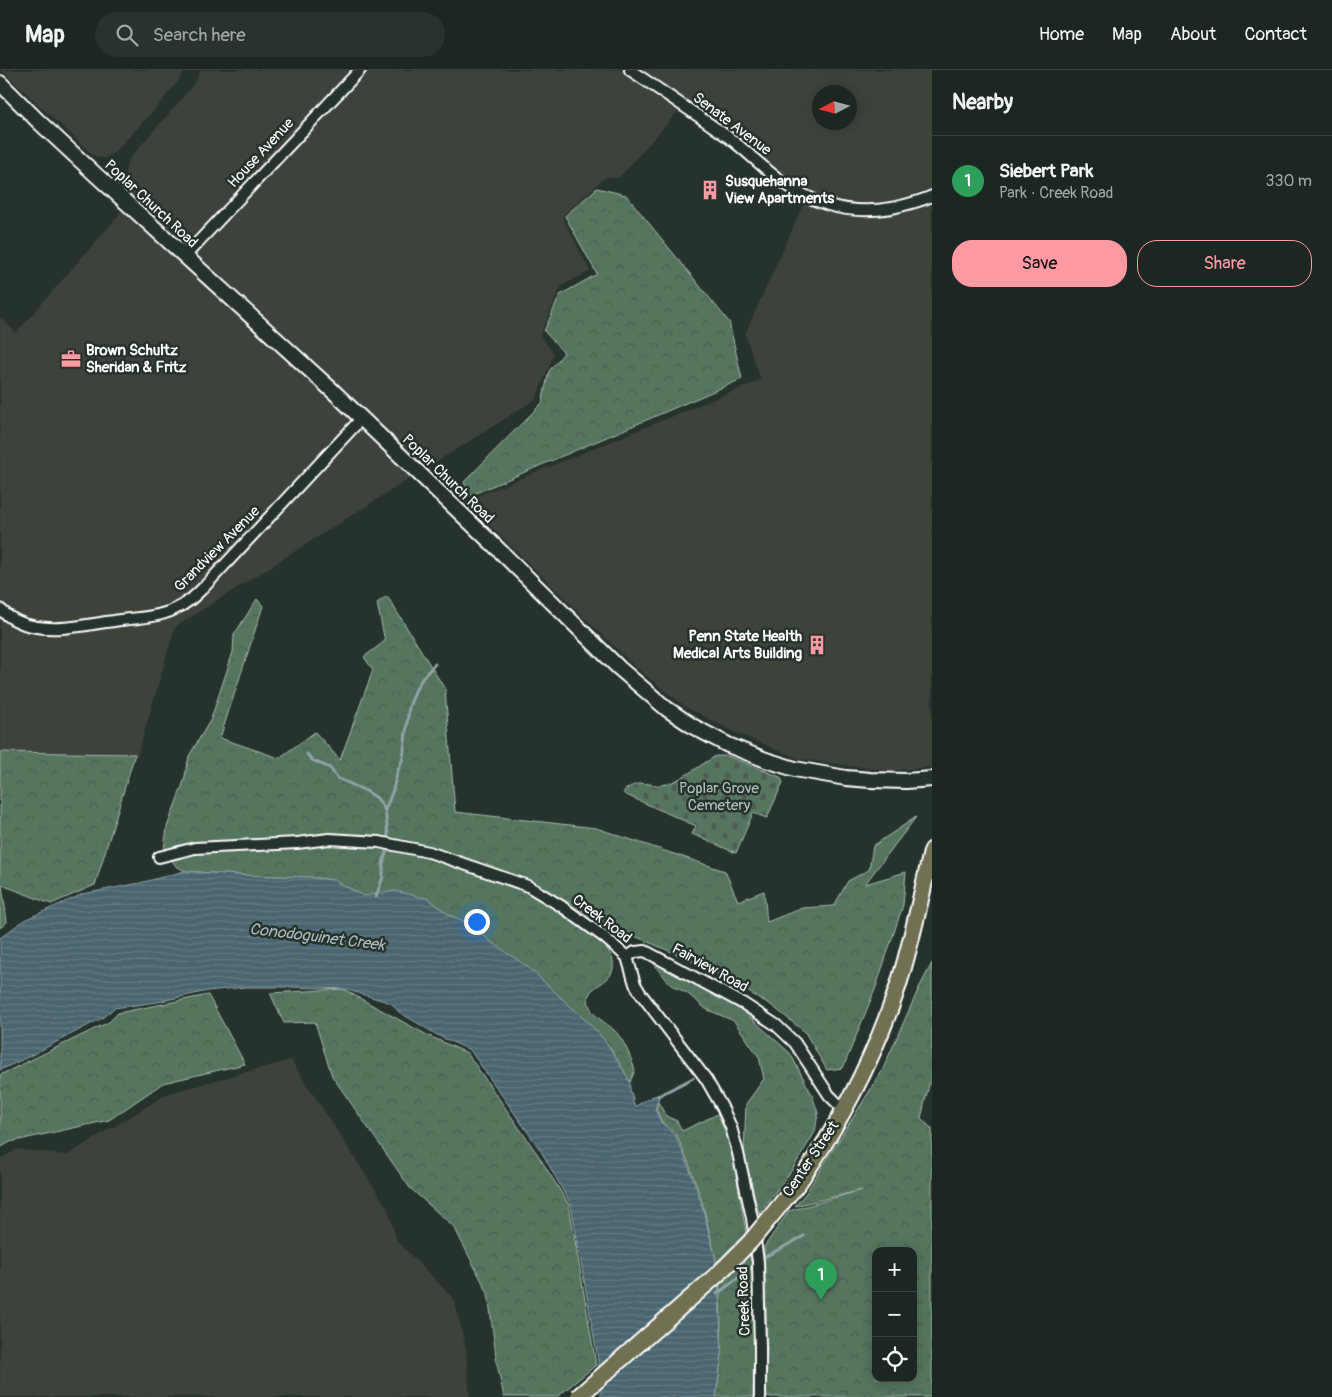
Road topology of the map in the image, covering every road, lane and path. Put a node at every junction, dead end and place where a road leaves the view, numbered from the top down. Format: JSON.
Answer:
{"nodes":[{"id":1,"x":360,"y":70,"type":"edge"},
{"id":2,"x":630,"y":70,"type":"edge"},
{"id":3,"x":0,"y":83,"type":"edge"},
{"id":4,"x":932,"y":196,"type":"edge"},
{"id":5,"x":184,"y":257,"type":"junction"},
{"id":6,"x":361,"y":419,"type":"junction"},
{"id":7,"x":0,"y":609,"type":"edge"},
{"id":8,"x":932,"y":779,"type":"edge"},
{"id":9,"x":932,"y":850,"type":"edge"},
{"id":10,"x":158,"y":857,"type":"dead end"},
{"id":11,"x":627,"y":957,"type":"junction"},
{"id":12,"x":844,"y":1110,"type":"junction"},
{"id":13,"x":578,"y":1397,"type":"edge"},
{"id":14,"x":760,"y":1397,"type":"edge"}],
"edges":[{"from":1,"to":5,"type":"street","name":"House Avenue"},
{"from":2,"to":4,"type":"street","name":"Senate Avenue"},
{"from":3,"to":5,"type":"street","name":"Poplar Church Road"},
{"from":5,"to":6,"type":"street","name":"Poplar Church Road"},
{"from":6,"to":7,"type":"street","name":"Grandview Avenue"},
{"from":6,"to":8,"type":"street","name":"Poplar Church Road"},
{"from":9,"to":12,"type":"main road","name":"Center Street"},
{"from":10,"to":11,"type":"street","name":"Creek Road"},
{"from":11,"to":12,"type":"street","name":"Fairview Road"},
{"from":11,"to":14,"type":"street","name":"Creek Road"},
{"from":12,"to":13,"type":"main road","name":"Center Street","bridge":true}]}
